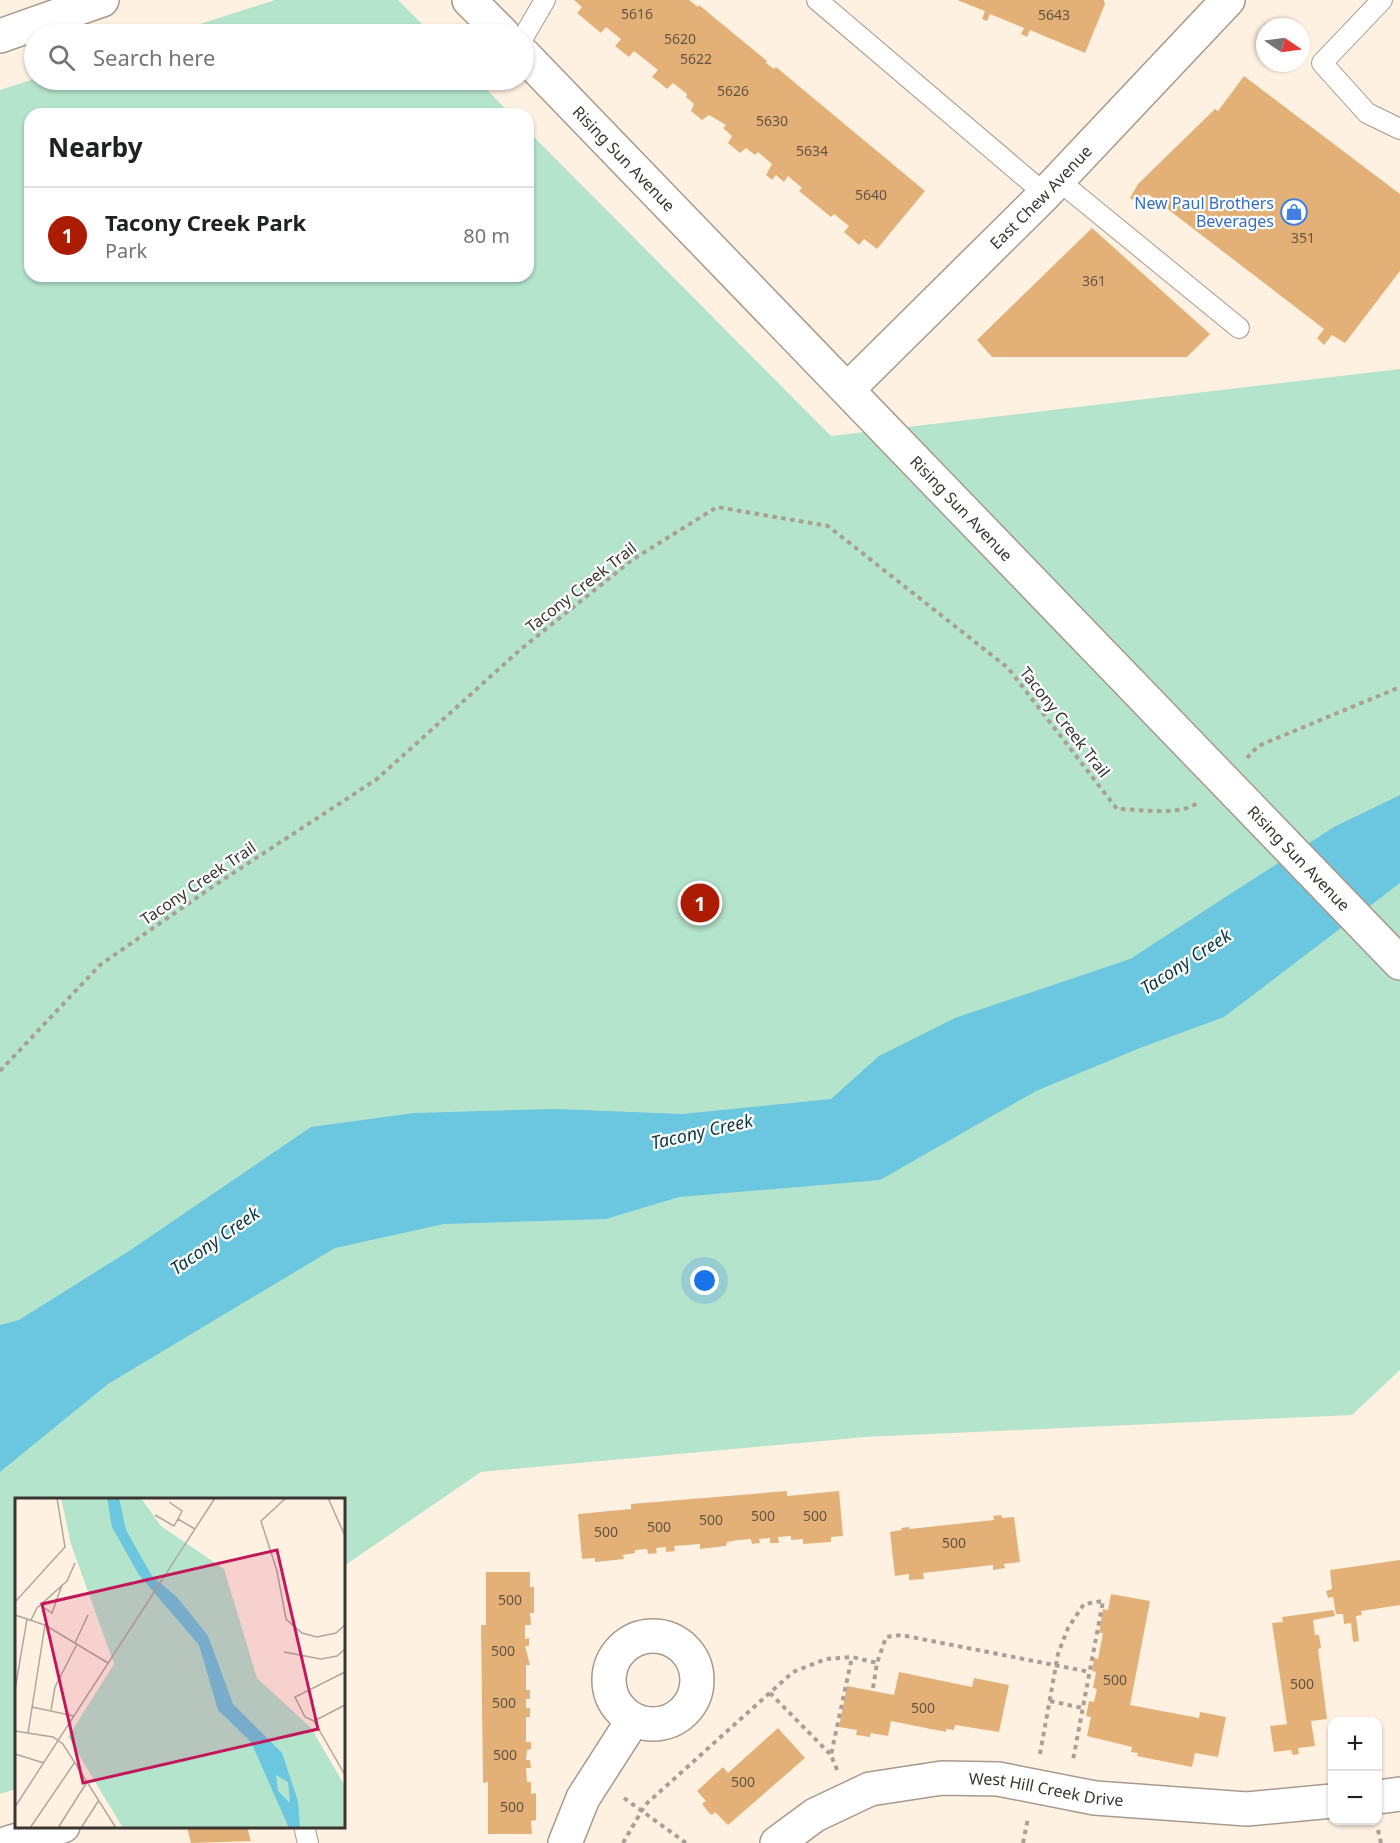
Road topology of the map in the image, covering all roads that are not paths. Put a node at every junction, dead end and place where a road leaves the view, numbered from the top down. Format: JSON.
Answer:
{"nodes":[{"id":1,"x":102,"y":0,"type":"edge"},
{"id":2,"x":469,"y":0,"type":"edge"},
{"id":3,"x":545,"y":0,"type":"edge"},
{"id":4,"x":817,"y":0,"type":"edge"},
{"id":5,"x":1228,"y":0,"type":"edge"},
{"id":6,"x":1382,"y":0,"type":"edge"},
{"id":7,"x":31,"y":24,"type":"edge"},
{"id":8,"x":493,"y":24,"type":"edge"},
{"id":9,"x":531,"y":24,"type":"edge"},
{"id":10,"x":24,"y":26,"type":"edge"},
{"id":11,"x":1,"y":34,"type":"edge"},
{"id":12,"x":534,"y":65,"type":"edge"},
{"id":13,"x":1400,"y":129,"type":"edge"},
{"id":14,"x":1051,"y":187,"type":"junction"},
{"id":15,"x":1239,"y":328,"type":"dead end"},
{"id":16,"x":848,"y":389,"type":"junction"},
{"id":17,"x":1395,"y":958,"type":"edge"},
{"id":18,"x":633,"y":1720,"type":"dead end"},
{"id":19,"x":1400,"y":1794,"type":"edge"},
{"id":20,"x":1382,"y":1796,"type":"edge"},
{"id":21,"x":1328,"y":1801,"type":"edge"},
{"id":22,"x":60,"y":1828,"type":"edge"},
{"id":23,"x":64,"y":1828,"type":"edge"},
{"id":24,"x":304,"y":1828,"type":"edge"},
{"id":25,"x":8,"y":1843,"type":"edge"},
{"id":26,"x":69,"y":1843,"type":"edge"},
{"id":27,"x":308,"y":1843,"type":"edge"},
{"id":28,"x":565,"y":1843,"type":"edge"},
{"id":29,"x":777,"y":1843,"type":"edge"}],
"edges":[{"from":1,"to":7,"type":"street"},
{"from":2,"to":8,"type":"street"},
{"from":3,"to":9,"type":"lane"},
{"from":4,"to":14,"type":"lane"},
{"from":5,"to":14,"type":"street","name":"East Chew Avenue"},
{"from":6,"to":13,"type":"lane"},
{"from":10,"to":11,"type":"street"},
{"from":12,"to":16,"type":"street","name":"Rising Sun Avenue"},
{"from":14,"to":15,"type":"lane"},
{"from":14,"to":16,"type":"street","name":"East Chew Avenue"},
{"from":16,"to":17,"type":"street","name":"Rising Sun Avenue"},
{"from":18,"to":28,"type":"street"},
{"from":19,"to":20,"type":"street"},
{"from":21,"to":29,"type":"street","name":"West Hill Creek Drive"},
{"from":22,"to":25,"type":"street"},
{"from":23,"to":26,"type":"street"},
{"from":24,"to":27,"type":"lane"}]}
